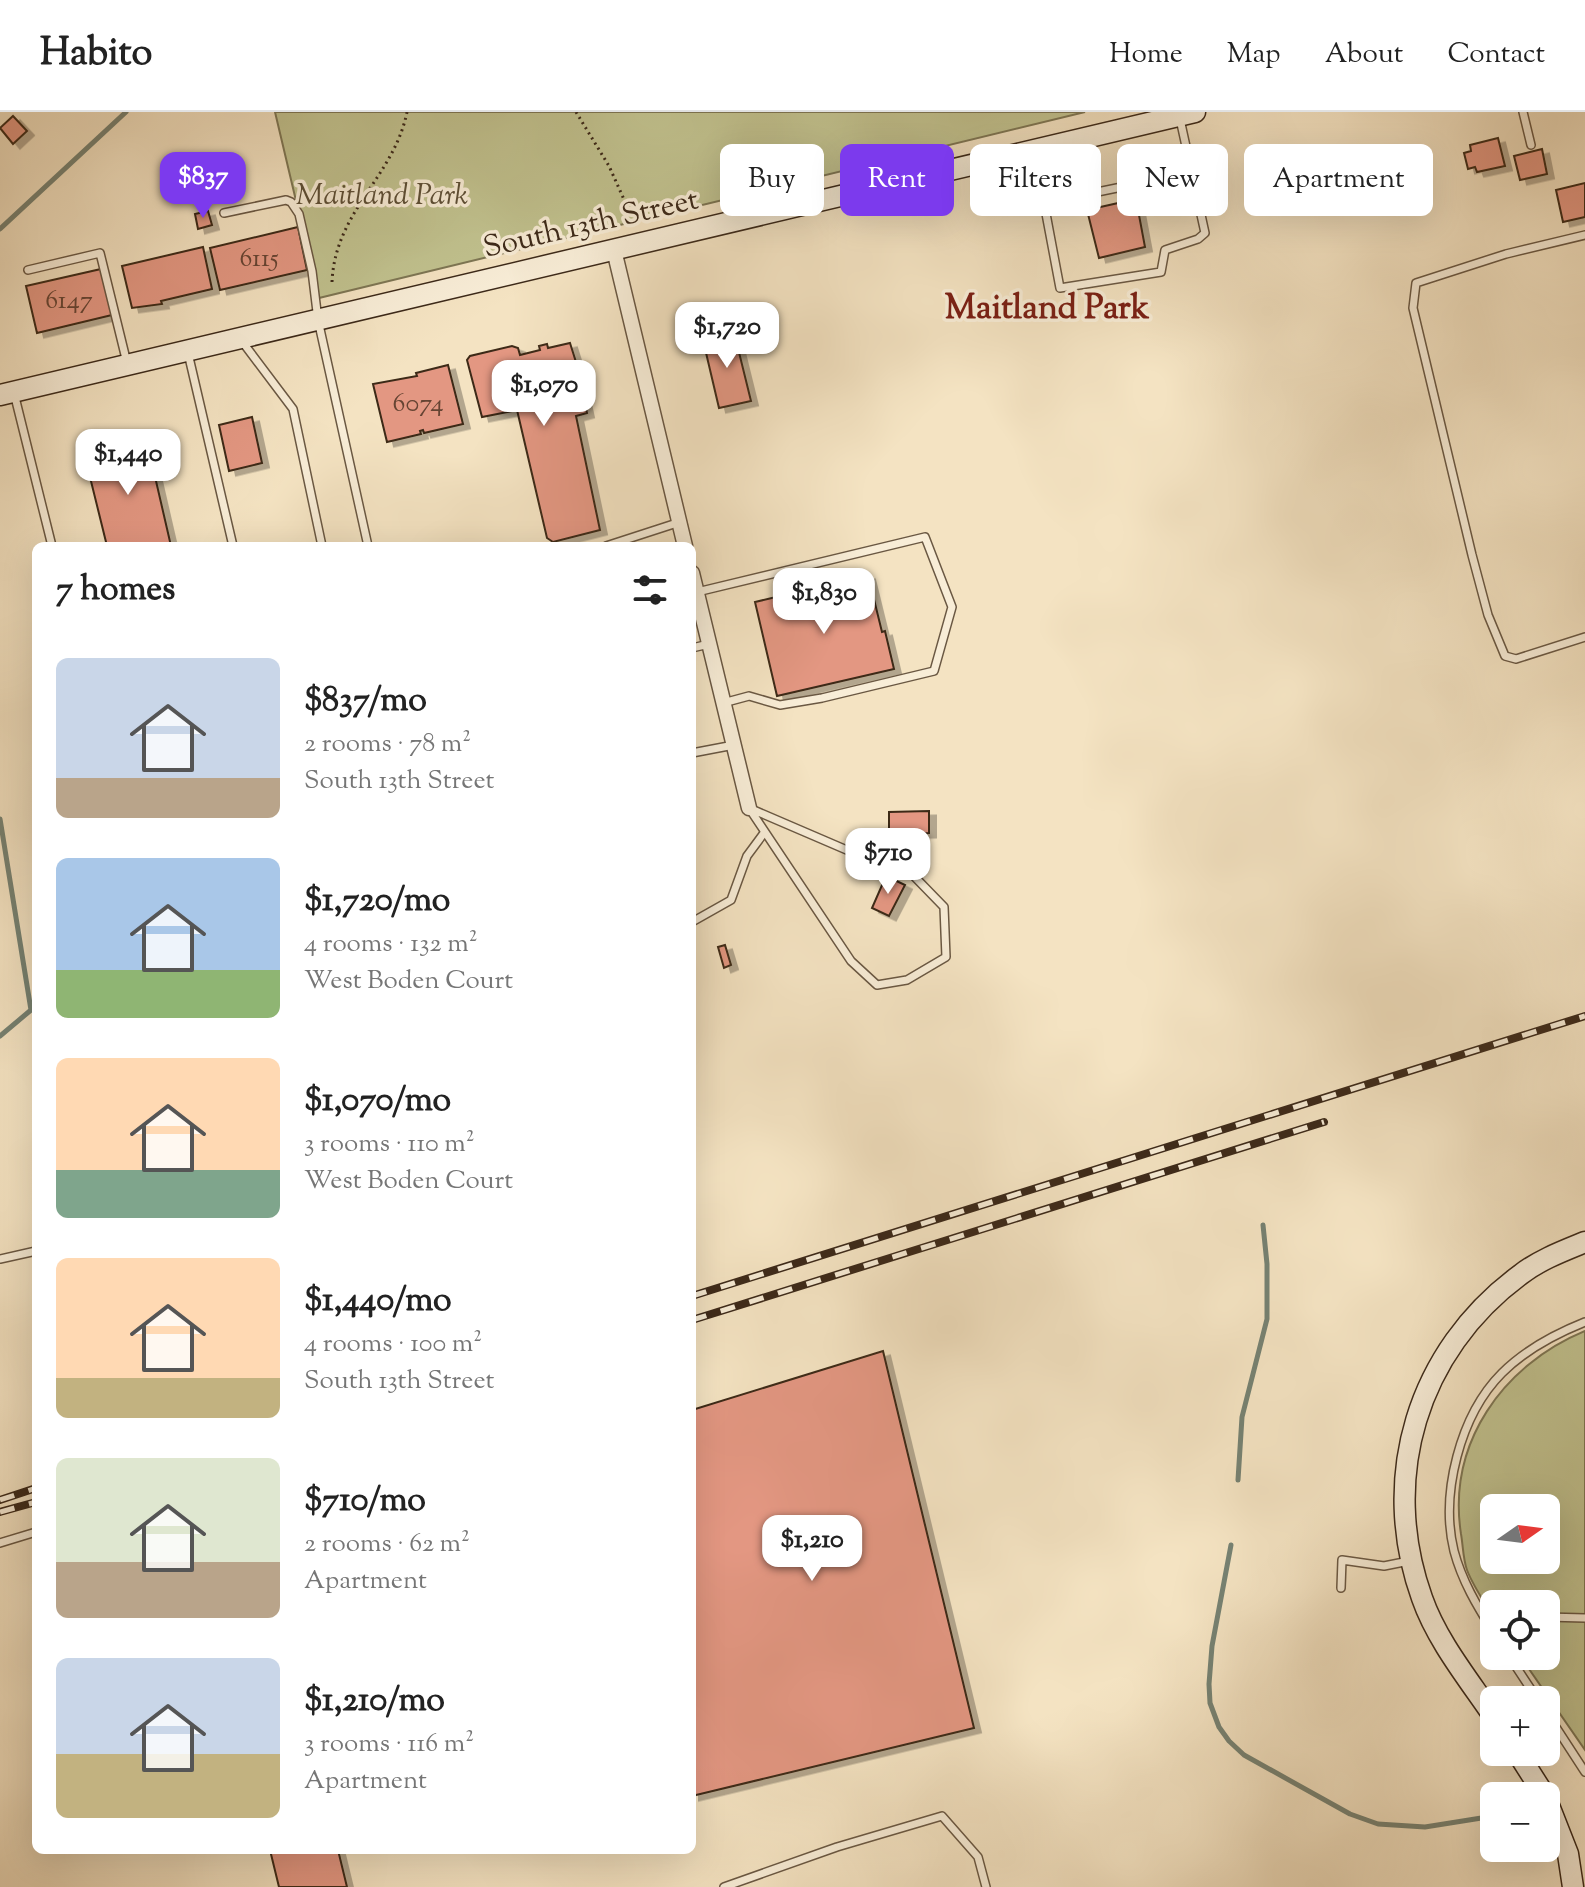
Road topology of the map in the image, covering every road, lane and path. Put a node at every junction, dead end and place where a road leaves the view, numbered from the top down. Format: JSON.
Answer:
{"nodes":[{"id":1,"x":407,"y":112,"type":"edge"},
{"id":2,"x":576,"y":112,"type":"edge"},
{"id":3,"x":1523,"y":112,"type":"edge"},
{"id":4,"x":1187,"y":114,"type":"edge"},
{"id":5,"x":1056,"y":144,"type":"edge"},
{"id":6,"x":1531,"y":145,"type":"dead end"},
{"id":7,"x":970,"y":164,"type":"edge"},
{"id":8,"x":626,"y":204,"type":"dead end"},
{"id":9,"x":224,"y":213,"type":"dead end"},
{"id":10,"x":1046,"y":216,"type":"edge"},
{"id":11,"x":1585,"y":235,"type":"edge"},
{"id":12,"x":614,"y":250,"type":"junction"},
{"id":13,"x":28,"y":270,"type":"dead end"},
{"id":14,"x":332,"y":282,"type":"dead end"},
{"id":15,"x":318,"y":320,"type":"junction"},
{"id":16,"x":240,"y":338,"type":"junction"},
{"id":17,"x":187,"y":351,"type":"junction"},
{"id":18,"x":127,"y":365,"type":"junction"},
{"id":19,"x":7,"y":394,"type":"edge"},
{"id":20,"x":680,"y":522,"type":"junction"},
{"id":21,"x":51,"y":542,"type":"edge"},
{"id":22,"x":232,"y":542,"type":"edge"},
{"id":23,"x":321,"y":542,"type":"edge"},
{"id":24,"x":367,"y":542,"type":"edge"},
{"id":25,"x":618,"y":542,"type":"edge"},
{"id":26,"x":684,"y":542,"type":"edge"},
{"id":27,"x":696,"y":588,"type":"edge"},
{"id":28,"x":697,"y":592,"type":"junction"},
{"id":29,"x":1585,"y":637,"type":"edge"},
{"id":30,"x":709,"y":644,"type":"junction"},
{"id":31,"x":696,"y":647,"type":"edge"},
{"id":32,"x":723,"y":703,"type":"junction"},
{"id":33,"x":734,"y":745,"type":"junction"},
{"id":34,"x":696,"y":752,"type":"edge"},
{"id":35,"x":749,"y":808,"type":"junction"},
{"id":36,"x":764,"y":833,"type":"junction"},
{"id":37,"x":696,"y":920,"type":"edge"},
{"id":38,"x":1585,"y":1242,"type":"edge"},
{"id":39,"x":32,"y":1252,"type":"edge"},
{"id":40,"x":0,"y":1259,"type":"edge"},
{"id":41,"x":1585,"y":1322,"type":"edge"},
{"id":42,"x":32,"y":1533,"type":"edge"},
{"id":43,"x":0,"y":1543,"type":"edge"},
{"id":44,"x":1411,"y":1560,"type":"junction"},
{"id":45,"x":1341,"y":1588,"type":"dead end"},
{"id":46,"x":1480,"y":1610,"type":"edge"},
{"id":47,"x":1560,"y":1617,"type":"edge"},
{"id":48,"x":1585,"y":1618,"type":"edge"},
{"id":49,"x":1480,"y":1696,"type":"edge"},
{"id":50,"x":1560,"y":1734,"type":"edge"},
{"id":51,"x":1585,"y":1772,"type":"edge"},
{"id":52,"x":1560,"y":1833,"type":"edge"},
{"id":53,"x":724,"y":1887,"type":"edge"},
{"id":54,"x":986,"y":1887,"type":"edge"},
{"id":55,"x":1573,"y":1887,"type":"edge"}],
"edges":[{"from":1,"to":14,"type":"path"},
{"from":2,"to":8,"type":"path"},
{"from":3,"to":6,"type":"lane"},
{"from":4,"to":5,"type":"street","name":"South 13th Street"},
{"from":4,"to":10,"type":"lane"},
{"from":7,"to":12,"type":"street","name":"South 13th Street"},
{"from":9,"to":15,"type":"lane"},
{"from":11,"to":29,"type":"lane"},
{"from":12,"to":15,"type":"street","name":"South 13th Street"},
{"from":12,"to":20,"type":"street"},
{"from":13,"to":18,"type":"lane"},
{"from":15,"to":16,"type":"street","name":"South 13th Street"},
{"from":15,"to":24,"type":"lane"},
{"from":16,"to":17,"type":"street","name":"South 13th Street"},
{"from":16,"to":23,"type":"lane"},
{"from":17,"to":18,"type":"street","name":"South 13th Street"},
{"from":17,"to":22,"type":"lane"},
{"from":18,"to":19,"type":"street","name":"South 13th Street"},
{"from":19,"to":21,"type":"lane"},
{"from":20,"to":25,"type":"lane"},
{"from":20,"to":26,"type":"street"},
{"from":27,"to":28,"type":"street"},
{"from":28,"to":30,"type":"street"},
{"from":28,"to":32,"type":"lane"},
{"from":30,"to":31,"type":"lane"},
{"from":30,"to":32,"type":"street"},
{"from":32,"to":33,"type":"street"},
{"from":33,"to":34,"type":"lane"},
{"from":33,"to":35,"type":"street"},
{"from":35,"to":36,"type":"lane"},
{"from":35,"to":36,"type":"lane"},
{"from":36,"to":37,"type":"lane"},
{"from":38,"to":44,"type":"street"},
{"from":39,"to":40,"type":"lane"},
{"from":41,"to":46,"type":"lane"},
{"from":42,"to":43,"type":"lane"},
{"from":44,"to":45,"type":"lane"},
{"from":44,"to":49,"type":"street"},
{"from":47,"to":48,"type":"lane"},
{"from":50,"to":51,"type":"lane"},
{"from":52,"to":55,"type":"street"},
{"from":53,"to":54,"type":"lane"}]}
